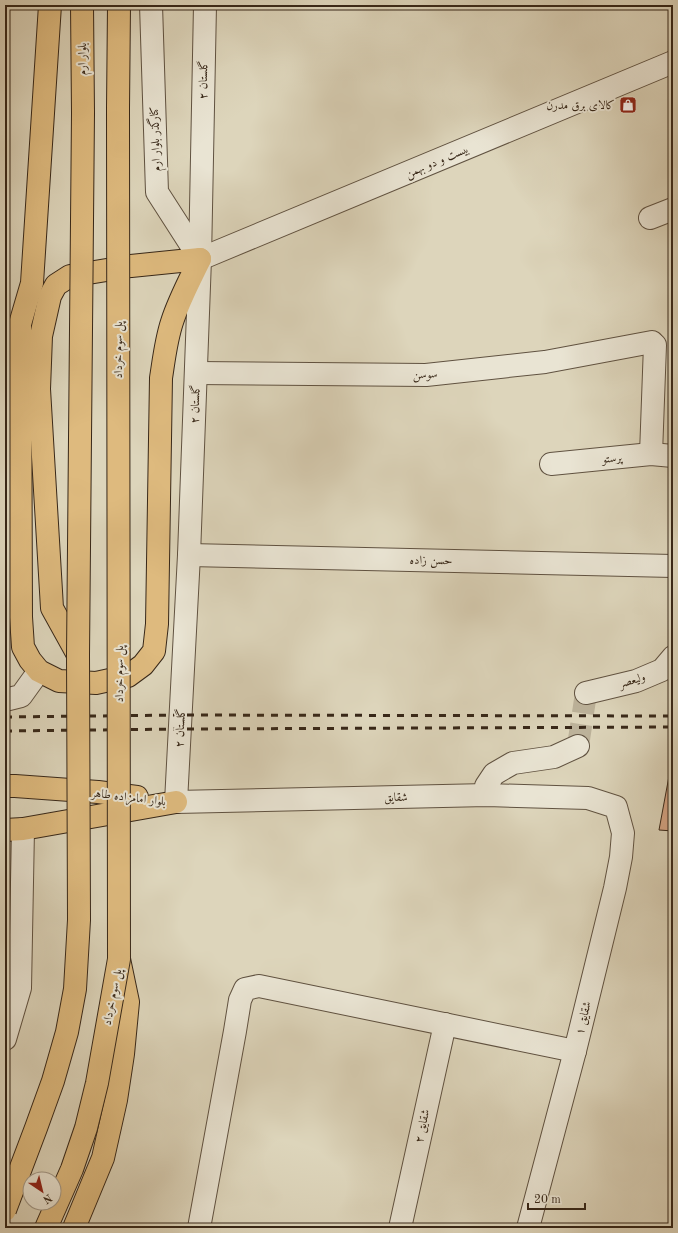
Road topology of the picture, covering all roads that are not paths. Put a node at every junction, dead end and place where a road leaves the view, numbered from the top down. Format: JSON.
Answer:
{"nodes":[{"id":1,"x":50,"y":5,"type":"edge"},
{"id":2,"x":82,"y":5,"type":"edge"},
{"id":3,"x":119,"y":5,"type":"edge"},
{"id":4,"x":151,"y":5,"type":"edge"},
{"id":5,"x":205,"y":5,"type":"edge"},
{"id":6,"x":673,"y":62,"type":"edge"},
{"id":7,"x":673,"y":209,"type":"edge"},
{"id":8,"x":650,"y":218,"type":"dead end"},
{"id":9,"x":200,"y":259,"type":"junction"},
{"id":10,"x":196,"y":373,"type":"junction"},
{"id":11,"x":651,"y":454,"type":"junction"},
{"id":12,"x":673,"y":456,"type":"edge"},
{"id":13,"x":551,"y":464,"type":"dead end"},
{"id":14,"x":189,"y":555,"type":"junction"},
{"id":15,"x":673,"y":566,"type":"edge"},
{"id":16,"x":78,"y":655,"type":"junction"},
{"id":17,"x":673,"y":657,"type":"edge"},
{"id":18,"x":39,"y":671,"type":"junction"},
{"id":19,"x":586,"y":693,"type":"dead end"},
{"id":20,"x":5,"y":700,"type":"edge"},
{"id":21,"x":578,"y":746,"type":"dead end"},
{"id":22,"x":5,"y":786,"type":"edge"},
{"id":23,"x":487,"y":795,"type":"junction"},
{"id":24,"x":176,"y":802,"type":"junction"},
{"id":25,"x":616,"y":807,"type":"joint"},
{"id":26,"x":14,"y":829,"type":"edge"},
{"id":27,"x":120,"y":959,"type":"junction"},
{"id":28,"x":13,"y":988,"type":"edge"},
{"id":29,"x":445,"y":1024,"type":"junction"},
{"id":30,"x":5,"y":1039,"type":"edge"},
{"id":31,"x":575,"y":1051,"type":"junction"},
{"id":32,"x":5,"y":1210,"type":"edge"},
{"id":33,"x":46,"y":1228,"type":"edge"},
{"id":34,"x":74,"y":1228,"type":"edge"},
{"id":35,"x":198,"y":1228,"type":"edge"},
{"id":36,"x":400,"y":1228,"type":"edge"},
{"id":37,"x":528,"y":1228,"type":"edge"}],
"edges":[{"from":1,"to":18,"type":"main road"},
{"from":2,"to":16,"type":"main road","name":"بلوار ارم","bridge":true},
{"from":3,"to":27,"type":"main road","name":"پل سوم خرداد","bridge":true},
{"from":4,"to":9,"type":"street","name":"کنارگذر بلوار ارم"},
{"from":5,"to":9,"type":"street","name":"گلستان ۲"},
{"from":6,"to":9,"type":"street","name":"بیست و دو بهمن"},
{"from":7,"to":8,"type":"street"},
{"from":9,"to":10,"type":"street","name":"گلستان ۲"},
{"from":9,"to":16,"type":"main road"},
{"from":9,"to":18,"type":"main road"},
{"from":10,"to":11,"type":"street","name":"سوسن"},
{"from":10,"to":14,"type":"street","name":"گلستان ۲"},
{"from":11,"to":12,"type":"street","name":"پرستو"},
{"from":11,"to":13,"type":"street","name":"پرستو"},
{"from":14,"to":15,"type":"street","name":"حسن زاده"},
{"from":14,"to":24,"type":"street","name":"گلستان ۲"},
{"from":16,"to":32,"type":"main road","bridge":true},
{"from":17,"to":19,"type":"street","name":"ولیعصر"},
{"from":18,"to":20,"type":"street"},
{"from":21,"to":23,"type":"street"},
{"from":22,"to":24,"type":"main road","name":"بلوار امامزاده طاهر"},
{"from":23,"to":24,"type":"street","name":"شقایق"},
{"from":23,"to":25,"type":"street","name":"شقایق"},
{"from":24,"to":26,"type":"main road","name":"بلوار امامزاده طاهر"},
{"from":25,"to":31,"type":"street","name":"۱ شقایق"},
{"from":26,"to":28,"type":"street"},
{"from":27,"to":33,"type":"main road","name":"پل سوم خرداد","bridge":true},
{"from":27,"to":34,"type":"main road"},
{"from":28,"to":30,"type":"street"},
{"from":29,"to":31,"type":"street"},
{"from":29,"to":35,"type":"street"},
{"from":29,"to":36,"type":"street","name":"شقایق ۲"},
{"from":31,"to":37,"type":"street","name":"۱ شقایق"}]}
